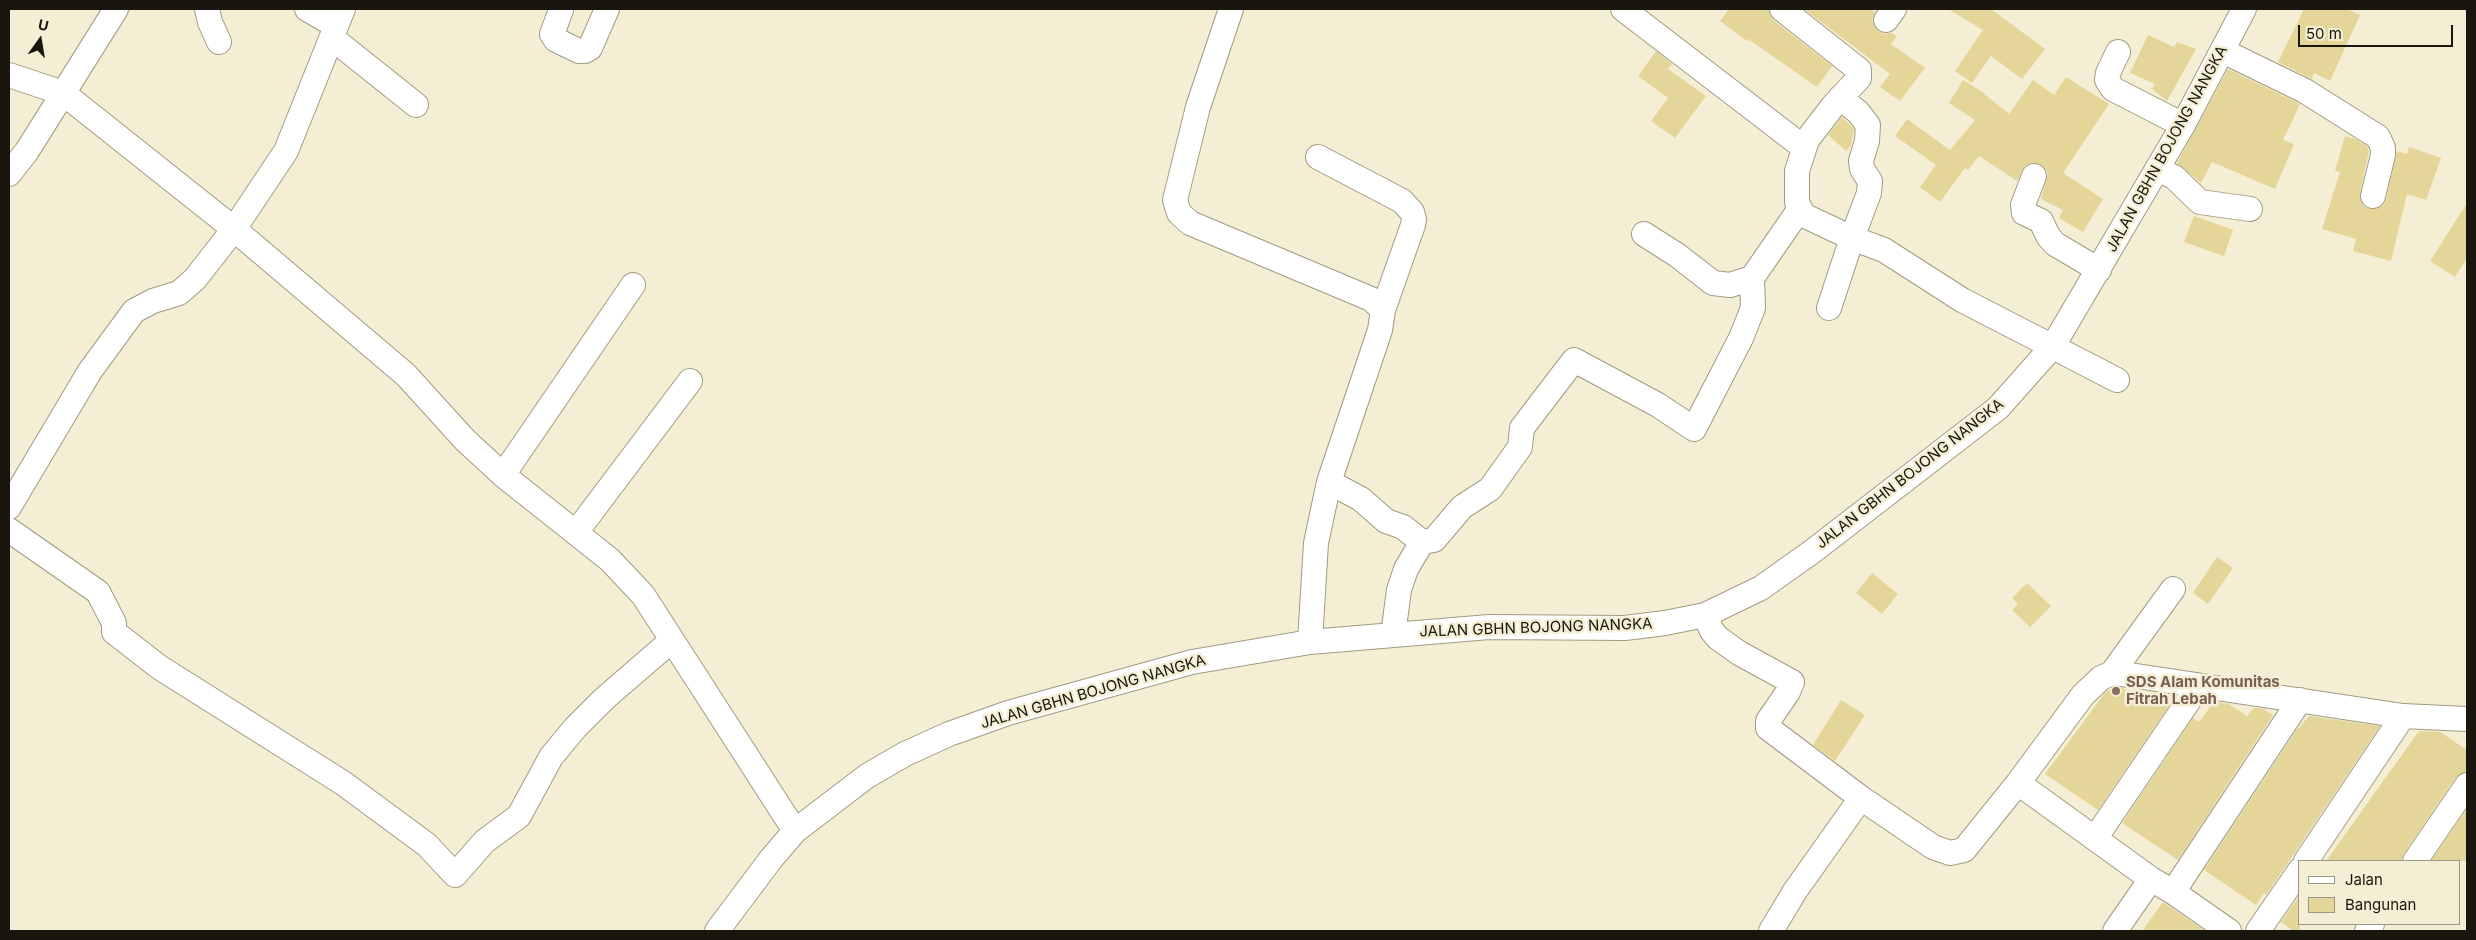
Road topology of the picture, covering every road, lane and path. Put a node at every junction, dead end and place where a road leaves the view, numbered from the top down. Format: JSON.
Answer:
{"nodes":[{"id":1,"x":116,"y":9,"type":"edge"},
{"id":2,"x":207,"y":9,"type":"edge"},
{"id":3,"x":307,"y":9,"type":"edge"},
{"id":4,"x":561,"y":9,"type":"edge"},
{"id":5,"x":607,"y":9,"type":"edge"},
{"id":6,"x":1231,"y":9,"type":"edge"},
{"id":7,"x":1623,"y":9,"type":"edge"},
{"id":8,"x":1782,"y":9,"type":"edge"},
{"id":9,"x":2244,"y":9,"type":"edge"},
{"id":10,"x":337,"y":24,"type":"edge"},
{"id":11,"x":219,"y":42,"type":"dead end"},
{"id":12,"x":2222,"y":51,"type":"junction"},
{"id":13,"x":2118,"y":52,"type":"dead end"},
{"id":14,"x":9,"y":74,"type":"edge"},
{"id":15,"x":63,"y":93,"type":"junction"},
{"id":16,"x":1840,"y":98,"type":"junction"},
{"id":17,"x":416,"y":105,"type":"dead end"},
{"id":18,"x":2183,"y":125,"type":"junction"},
{"id":19,"x":1803,"y":147,"type":"junction"},
{"id":20,"x":1318,"y":157,"type":"dead end"},
{"id":21,"x":2157,"y":169,"type":"junction"},
{"id":22,"x":9,"y":174,"type":"edge"},
{"id":23,"x":2034,"y":176,"type":"dead end"},
{"id":24,"x":2373,"y":196,"type":"dead end"},
{"id":25,"x":2250,"y":209,"type":"dead end"},
{"id":26,"x":1799,"y":210,"type":"junction"},
{"id":27,"x":234,"y":229,"type":"junction"},
{"id":28,"x":1644,"y":234,"type":"dead end"},
{"id":29,"x":1852,"y":238,"type":"junction"},
{"id":30,"x":2099,"y":270,"type":"junction"},
{"id":31,"x":1752,"y":278,"type":"junction"},
{"id":32,"x":633,"y":285,"type":"dead end"},
{"id":33,"x":1829,"y":308,"type":"dead end"},
{"id":34,"x":1383,"y":310,"type":"junction"},
{"id":35,"x":2053,"y":346,"type":"junction"},
{"id":36,"x":2117,"y":380,"type":"dead end"},
{"id":37,"x":690,"y":381,"type":"dead end"},
{"id":38,"x":503,"y":474,"type":"junction"},
{"id":39,"x":1329,"y":482,"type":"junction"},
{"id":40,"x":9,"y":507,"type":"edge"},
{"id":41,"x":9,"y":530,"type":"edge"},
{"id":42,"x":577,"y":531,"type":"junction"},
{"id":43,"x":1422,"y":542,"type":"junction"},
{"id":44,"x":2173,"y":589,"type":"dead end"},
{"id":45,"x":1705,"y":614,"type":"junction"},
{"id":46,"x":1393,"y":635,"type":"junction"},
{"id":47,"x":671,"y":640,"type":"junction"},
{"id":48,"x":1310,"y":642,"type":"junction"},
{"id":49,"x":2112,"y":673,"type":"junction"},
{"id":50,"x":2198,"y":687,"type":"junction"},
{"id":51,"x":2300,"y":700,"type":"junction"},
{"id":52,"x":2403,"y":716,"type":"junction"},
{"id":53,"x":2467,"y":719,"type":"edge"},
{"id":54,"x":2018,"y":783,"type":"junction"},
{"id":55,"x":2467,"y":784,"type":"edge"},
{"id":56,"x":1861,"y":798,"type":"junction"},
{"id":57,"x":795,"y":831,"type":"junction"},
{"id":58,"x":2096,"y":837,"type":"junction"},
{"id":59,"x":2307,"y":860,"type":"edge"},
{"id":60,"x":2416,"y":860,"type":"edge"},
{"id":61,"x":2298,"y":873,"type":"edge"},
{"id":62,"x":2151,"y":879,"type":"junction"},
{"id":63,"x":2173,"y":892,"type":"junction"},
{"id":64,"x":717,"y":931,"type":"edge"},
{"id":65,"x":1771,"y":931,"type":"edge"},
{"id":66,"x":2115,"y":931,"type":"edge"},
{"id":67,"x":2229,"y":931,"type":"edge"},
{"id":68,"x":2258,"y":931,"type":"edge"}],
"edges":[{"from":1,"to":15,"type":"street"},
{"from":2,"to":11,"type":"street"},
{"from":3,"to":10,"type":"street"},
{"from":4,"to":5,"type":"street"},
{"from":6,"to":34,"type":"street"},
{"from":7,"to":19,"type":"street"},
{"from":8,"to":16,"type":"street"},
{"from":9,"to":12,"type":"street","name":"JALAN GBHN BOJONG NANGKA"},
{"from":10,"to":17,"type":"street"},
{"from":10,"to":27,"type":"street"},
{"from":12,"to":18,"type":"street","name":"JALAN GBHN BOJONG NANGKA"},
{"from":12,"to":24,"type":"street"},
{"from":13,"to":18,"type":"street"},
{"from":14,"to":15,"type":"street"},
{"from":15,"to":22,"type":"street"},
{"from":15,"to":27,"type":"street"},
{"from":16,"to":19,"type":"street"},
{"from":16,"to":29,"type":"street"},
{"from":18,"to":21,"type":"street","name":"JALAN GBHN BOJONG NANGKA"},
{"from":19,"to":26,"type":"street"},
{"from":20,"to":34,"type":"street"},
{"from":21,"to":25,"type":"street"},
{"from":21,"to":30,"type":"street","name":"JALAN GBHN BOJONG NANGKA"},
{"from":23,"to":30,"type":"street"},
{"from":26,"to":29,"type":"street"},
{"from":26,"to":31,"type":"street"},
{"from":27,"to":38,"type":"street"},
{"from":27,"to":40,"type":"street"},
{"from":28,"to":31,"type":"street"},
{"from":29,"to":33,"type":"street"},
{"from":29,"to":35,"type":"street"},
{"from":30,"to":35,"type":"street","name":"JALAN GBHN BOJONG NANGKA"},
{"from":31,"to":43,"type":"street"},
{"from":32,"to":38,"type":"street"},
{"from":34,"to":39,"type":"street"},
{"from":35,"to":36,"type":"street"},
{"from":35,"to":45,"type":"street","name":"JALAN GBHN BOJONG NANGKA"},
{"from":37,"to":42,"type":"street"},
{"from":38,"to":42,"type":"street"},
{"from":39,"to":43,"type":"street"},
{"from":39,"to":48,"type":"street"},
{"from":41,"to":47,"type":"street"},
{"from":42,"to":47,"type":"street"},
{"from":43,"to":46,"type":"street"},
{"from":44,"to":49,"type":"street"},
{"from":45,"to":46,"type":"street","name":"JALAN GBHN BOJONG NANGKA"},
{"from":45,"to":56,"type":"street"},
{"from":46,"to":48,"type":"street","name":"JALAN GBHN BOJONG NANGKA"},
{"from":47,"to":57,"type":"street"},
{"from":48,"to":57,"type":"street","name":"JALAN GBHN BOJONG NANGKA"},
{"from":49,"to":50,"type":"street"},
{"from":49,"to":54,"type":"street"},
{"from":50,"to":51,"type":"street"},
{"from":50,"to":58,"type":"street"},
{"from":51,"to":52,"type":"street"},
{"from":51,"to":63,"type":"street"},
{"from":52,"to":53,"type":"street"},
{"from":52,"to":59,"type":"street"},
{"from":54,"to":56,"type":"street"},
{"from":54,"to":58,"type":"street"},
{"from":55,"to":60,"type":"street"},
{"from":56,"to":65,"type":"street"},
{"from":57,"to":64,"type":"street","name":"JALAN GBHN BOJONG NANGKA"},
{"from":58,"to":62,"type":"street"},
{"from":61,"to":68,"type":"street"},
{"from":62,"to":63,"type":"street"},
{"from":62,"to":66,"type":"street"},
{"from":63,"to":67,"type":"street"}]}
